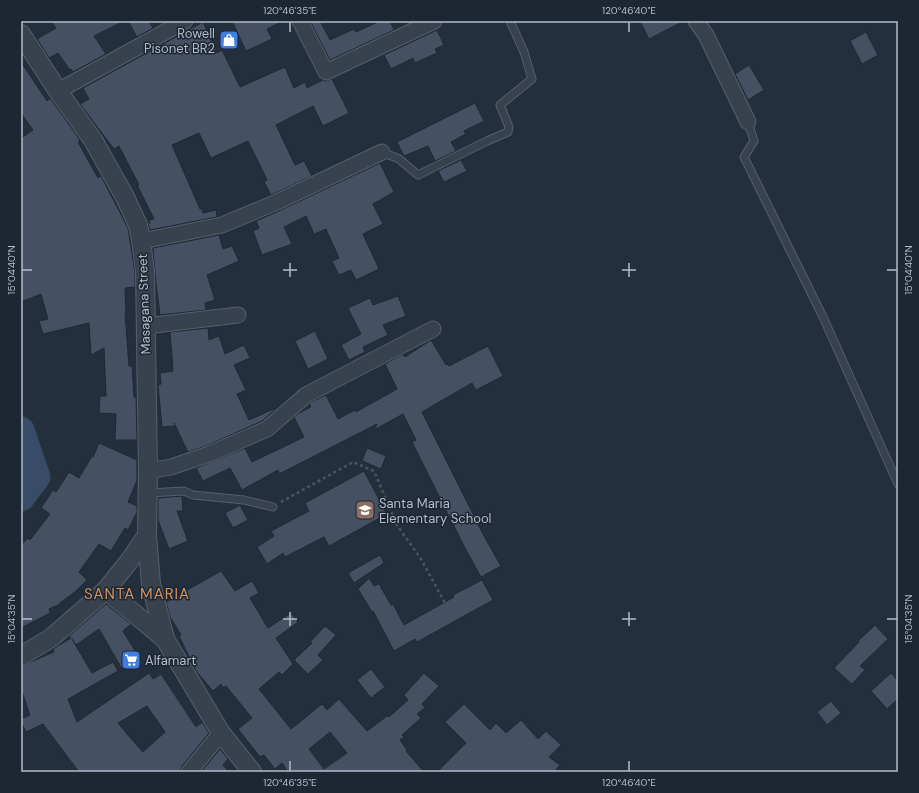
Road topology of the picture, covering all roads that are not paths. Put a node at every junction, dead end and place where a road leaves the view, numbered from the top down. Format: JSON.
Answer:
{"nodes":[{"id":1,"x":185,"y":21,"type":"edge"},
{"id":2,"x":300,"y":21,"type":"edge"},
{"id":3,"x":434,"y":21,"type":"edge"},
{"id":4,"x":510,"y":21,"type":"edge"},
{"id":5,"x":696,"y":21,"type":"edge"},
{"id":6,"x":21,"y":34,"type":"edge"},
{"id":7,"x":58,"y":91,"type":"junction"},
{"id":8,"x":748,"y":122,"type":"joint"},
{"id":9,"x":382,"y":152,"type":"joint"},
{"id":10,"x":141,"y":240,"type":"junction"},
{"id":11,"x":238,"y":315,"type":"dead end"},
{"id":12,"x":146,"y":326,"type":"junction"},
{"id":13,"x":433,"y":329,"type":"dead end"},
{"id":14,"x":148,"y":471,"type":"junction"},
{"id":15,"x":898,"y":484,"type":"edge"},
{"id":16,"x":148,"y":493,"type":"junction"},
{"id":17,"x":273,"y":507,"type":"road end"},
{"id":18,"x":146,"y":535,"type":"junction"},
{"id":19,"x":106,"y":590,"type":"junction"},
{"id":20,"x":165,"y":639,"type":"junction"},
{"id":21,"x":21,"y":656,"type":"edge"},
{"id":22,"x":221,"y":733,"type":"junction"},
{"id":23,"x":189,"y":772,"type":"edge"},
{"id":24,"x":252,"y":772,"type":"edge"}],
"edges":[{"from":1,"to":7,"type":"street"},
{"from":2,"to":3,"type":"street"},
{"from":4,"to":9,"type":"lane"},
{"from":5,"to":8,"type":"street"},
{"from":6,"to":7,"type":"street","name":"Masagana Street"},
{"from":7,"to":10,"type":"street","name":"Masagana Street"},
{"from":8,"to":15,"type":"lane"},
{"from":9,"to":10,"type":"street"},
{"from":10,"to":12,"type":"street","name":"Masagana Street"},
{"from":11,"to":12,"type":"street"},
{"from":12,"to":14,"type":"street","name":"Masagana Street"},
{"from":13,"to":14,"type":"street"},
{"from":14,"to":16,"type":"street","name":"Masagana Street"},
{"from":16,"to":17,"type":"lane"},
{"from":16,"to":18,"type":"street","name":"Masagana Street"},
{"from":18,"to":19,"type":"street"},
{"from":18,"to":20,"type":"street","name":"Masagana Street"},
{"from":19,"to":20,"type":"street"},
{"from":19,"to":21,"type":"street"},
{"from":20,"to":22,"type":"street"},
{"from":22,"to":23,"type":"street"},
{"from":22,"to":24,"type":"street"}]}
